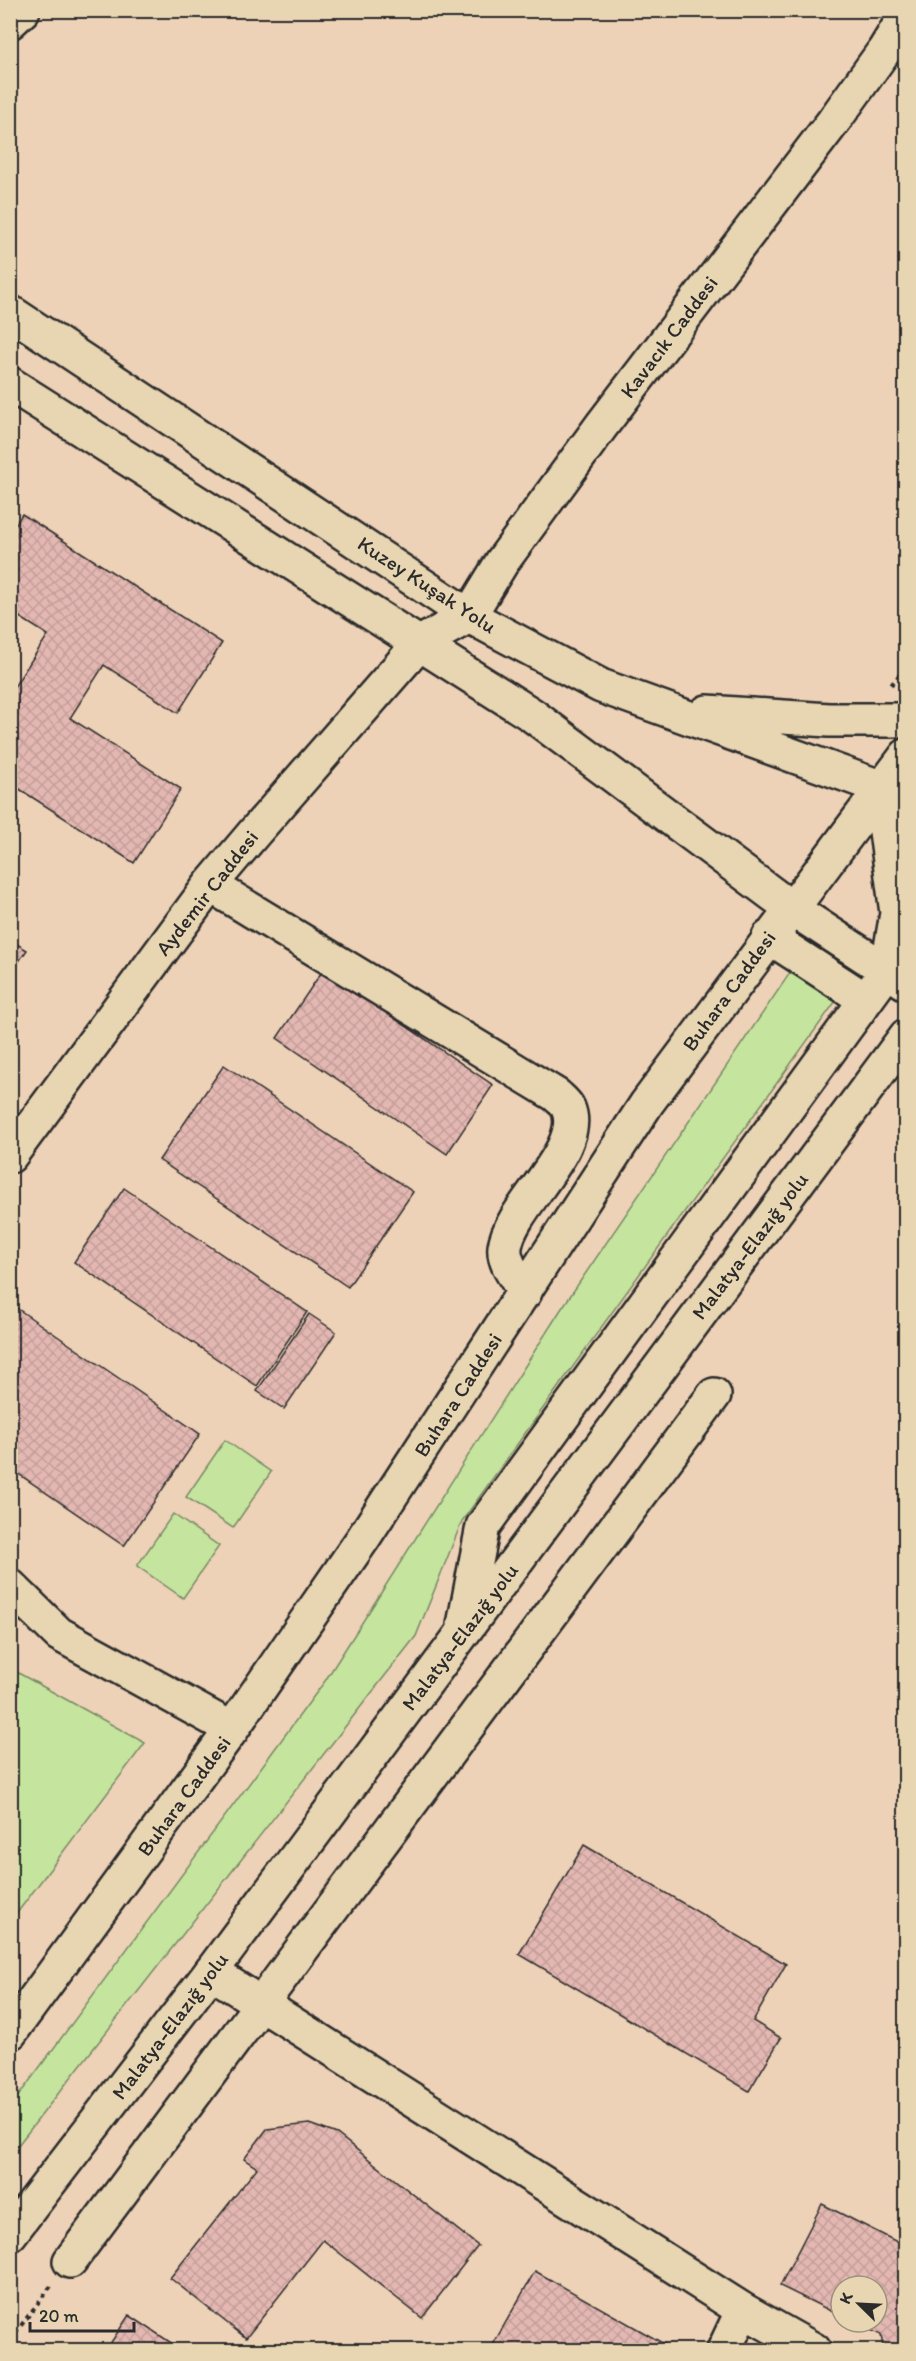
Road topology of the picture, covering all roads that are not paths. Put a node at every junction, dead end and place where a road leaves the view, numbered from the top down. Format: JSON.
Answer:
{"nodes":[{"id":1,"x":23,"y":10,"type":"edge"},
{"id":2,"x":906,"y":15,"type":"edge"},
{"id":3,"x":10,"y":22,"type":"edge"},
{"id":4,"x":10,"y":312,"type":"edge"},
{"id":5,"x":10,"y":384,"type":"edge"},
{"id":6,"x":469,"y":616,"type":"junction"},
{"id":7,"x":420,"y":643,"type":"junction"},
{"id":8,"x":662,"y":708,"type":"junction"},
{"id":9,"x":906,"y":720,"type":"edge"},
{"id":10,"x":906,"y":756,"type":"edge"},
{"id":11,"x":893,"y":796,"type":"edge"},
{"id":12,"x":210,"y":885,"type":"junction"},
{"id":13,"x":791,"y":908,"type":"junction"},
{"id":14,"x":769,"y":936,"type":"junction"},
{"id":15,"x":896,"y":977,"type":"edge"},
{"id":16,"x":866,"y":1000,"type":"junction"},
{"id":17,"x":906,"y":1036,"type":"edge"},
{"id":18,"x":10,"y":1156,"type":"edge"},
{"id":19,"x":525,"y":1293,"type":"junction"},
{"id":20,"x":714,"y":1395,"type":"dead end"},
{"id":21,"x":10,"y":1586,"type":"edge"},
{"id":22,"x":463,"y":1634,"type":"junction"},
{"id":23,"x":232,"y":1730,"type":"junction"},
{"id":24,"x":212,"y":1972,"type":"junction"},
{"id":25,"x":262,"y":2004,"type":"junction"},
{"id":26,"x":10,"y":2033,"type":"edge"},
{"id":27,"x":10,"y":2234,"type":"edge"},
{"id":28,"x":70,"y":2261,"type":"road end"},
{"id":29,"x":743,"y":2310,"type":"junction"},
{"id":30,"x":724,"y":2350,"type":"edge"},
{"id":31,"x":814,"y":2350,"type":"edge"}],
"edges":[{"from":1,"to":3,"type":"main road"},
{"from":2,"to":6,"type":"main road","name":"Kavacık Caddesi"},
{"from":4,"to":6,"type":"main road","name":"Kuzey Kuşak Yolu"},
{"from":5,"to":7,"type":"main road"},
{"from":6,"to":7,"type":"main road","name":"Kavacık Caddesi"},
{"from":6,"to":8,"type":"main road","name":"Kuzey Kuşak Yolu"},
{"from":7,"to":12,"type":"main road","name":"Aydemir Caddesi"},
{"from":7,"to":13,"type":"main road"},
{"from":8,"to":9,"type":"main road"},
{"from":8,"to":11,"type":"main road","name":"Kuzey Kuşak Yolu"},
{"from":10,"to":11,"type":"main road","name":"Buhara Caddesi"},
{"from":11,"to":13,"type":"main road","name":"Buhara Caddesi"},
{"from":11,"to":15,"type":"main road"},
{"from":12,"to":18,"type":"main road","name":"Aydemir Caddesi"},
{"from":12,"to":19,"type":"main road"},
{"from":13,"to":14,"type":"main road","name":"Buhara Caddesi"},
{"from":13,"to":15,"type":"main road"},
{"from":14,"to":16,"type":"main road"},
{"from":14,"to":19,"type":"main road","name":"Buhara Caddesi"},
{"from":15,"to":16,"type":"main road"},
{"from":16,"to":22,"type":"main road"},
{"from":17,"to":22,"type":"main road","name":"Malatya-Elazığ yolu"},
{"from":19,"to":23,"type":"main road","name":"Buhara Caddesi"},
{"from":20,"to":25,"type":"main road"},
{"from":21,"to":23,"type":"main road"},
{"from":22,"to":24,"type":"main road","name":"Malatya-Elazığ yolu"},
{"from":23,"to":26,"type":"main road","name":"Buhara Caddesi"},
{"from":24,"to":25,"type":"main road"},
{"from":24,"to":27,"type":"main road","name":"Malatya-Elazığ yolu"},
{"from":25,"to":28,"type":"main road"},
{"from":25,"to":29,"type":"main road"},
{"from":29,"to":30,"type":"main road"},
{"from":29,"to":31,"type":"main road"}]}
